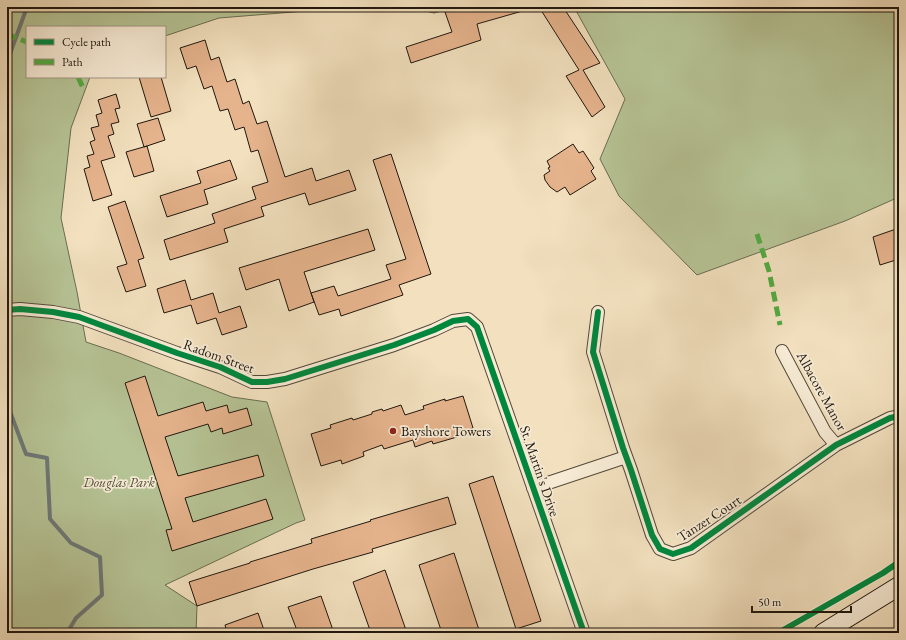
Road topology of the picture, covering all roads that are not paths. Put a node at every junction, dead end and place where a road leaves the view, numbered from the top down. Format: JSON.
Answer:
{"nodes":[{"id":1,"x":7,"y":310,"type":"edge"},
{"id":2,"x":598,"y":312,"type":"dead end"},
{"id":3,"x":468,"y":319,"type":"joint"},
{"id":4,"x":782,"y":351,"type":"dead end"},
{"id":5,"x":899,"y":416,"type":"edge"},
{"id":6,"x":836,"y":445,"type":"junction"},
{"id":7,"x":626,"y":457,"type":"junction"},
{"id":8,"x":533,"y":488,"type":"junction"},
{"id":9,"x":899,"y":586,"type":"edge"},
{"id":10,"x":584,"y":633,"type":"edge"},
{"id":11,"x":824,"y":633,"type":"edge"}],
"edges":[{"from":1,"to":3,"type":"street","name":"Radom Street"},
{"from":2,"to":7,"type":"street","name":"Tanzer Court"},
{"from":3,"to":8,"type":"street","name":"St. Martin's Drive"},
{"from":4,"to":6,"type":"street","name":"Albacore Manor"},
{"from":5,"to":6,"type":"street","name":"Tanzer Court"},
{"from":6,"to":7,"type":"street","name":"Tanzer Court"},
{"from":7,"to":8,"type":"street"},
{"from":8,"to":10,"type":"street","name":"St. Martin's Drive"},
{"from":9,"to":11,"type":"main road"}]}
